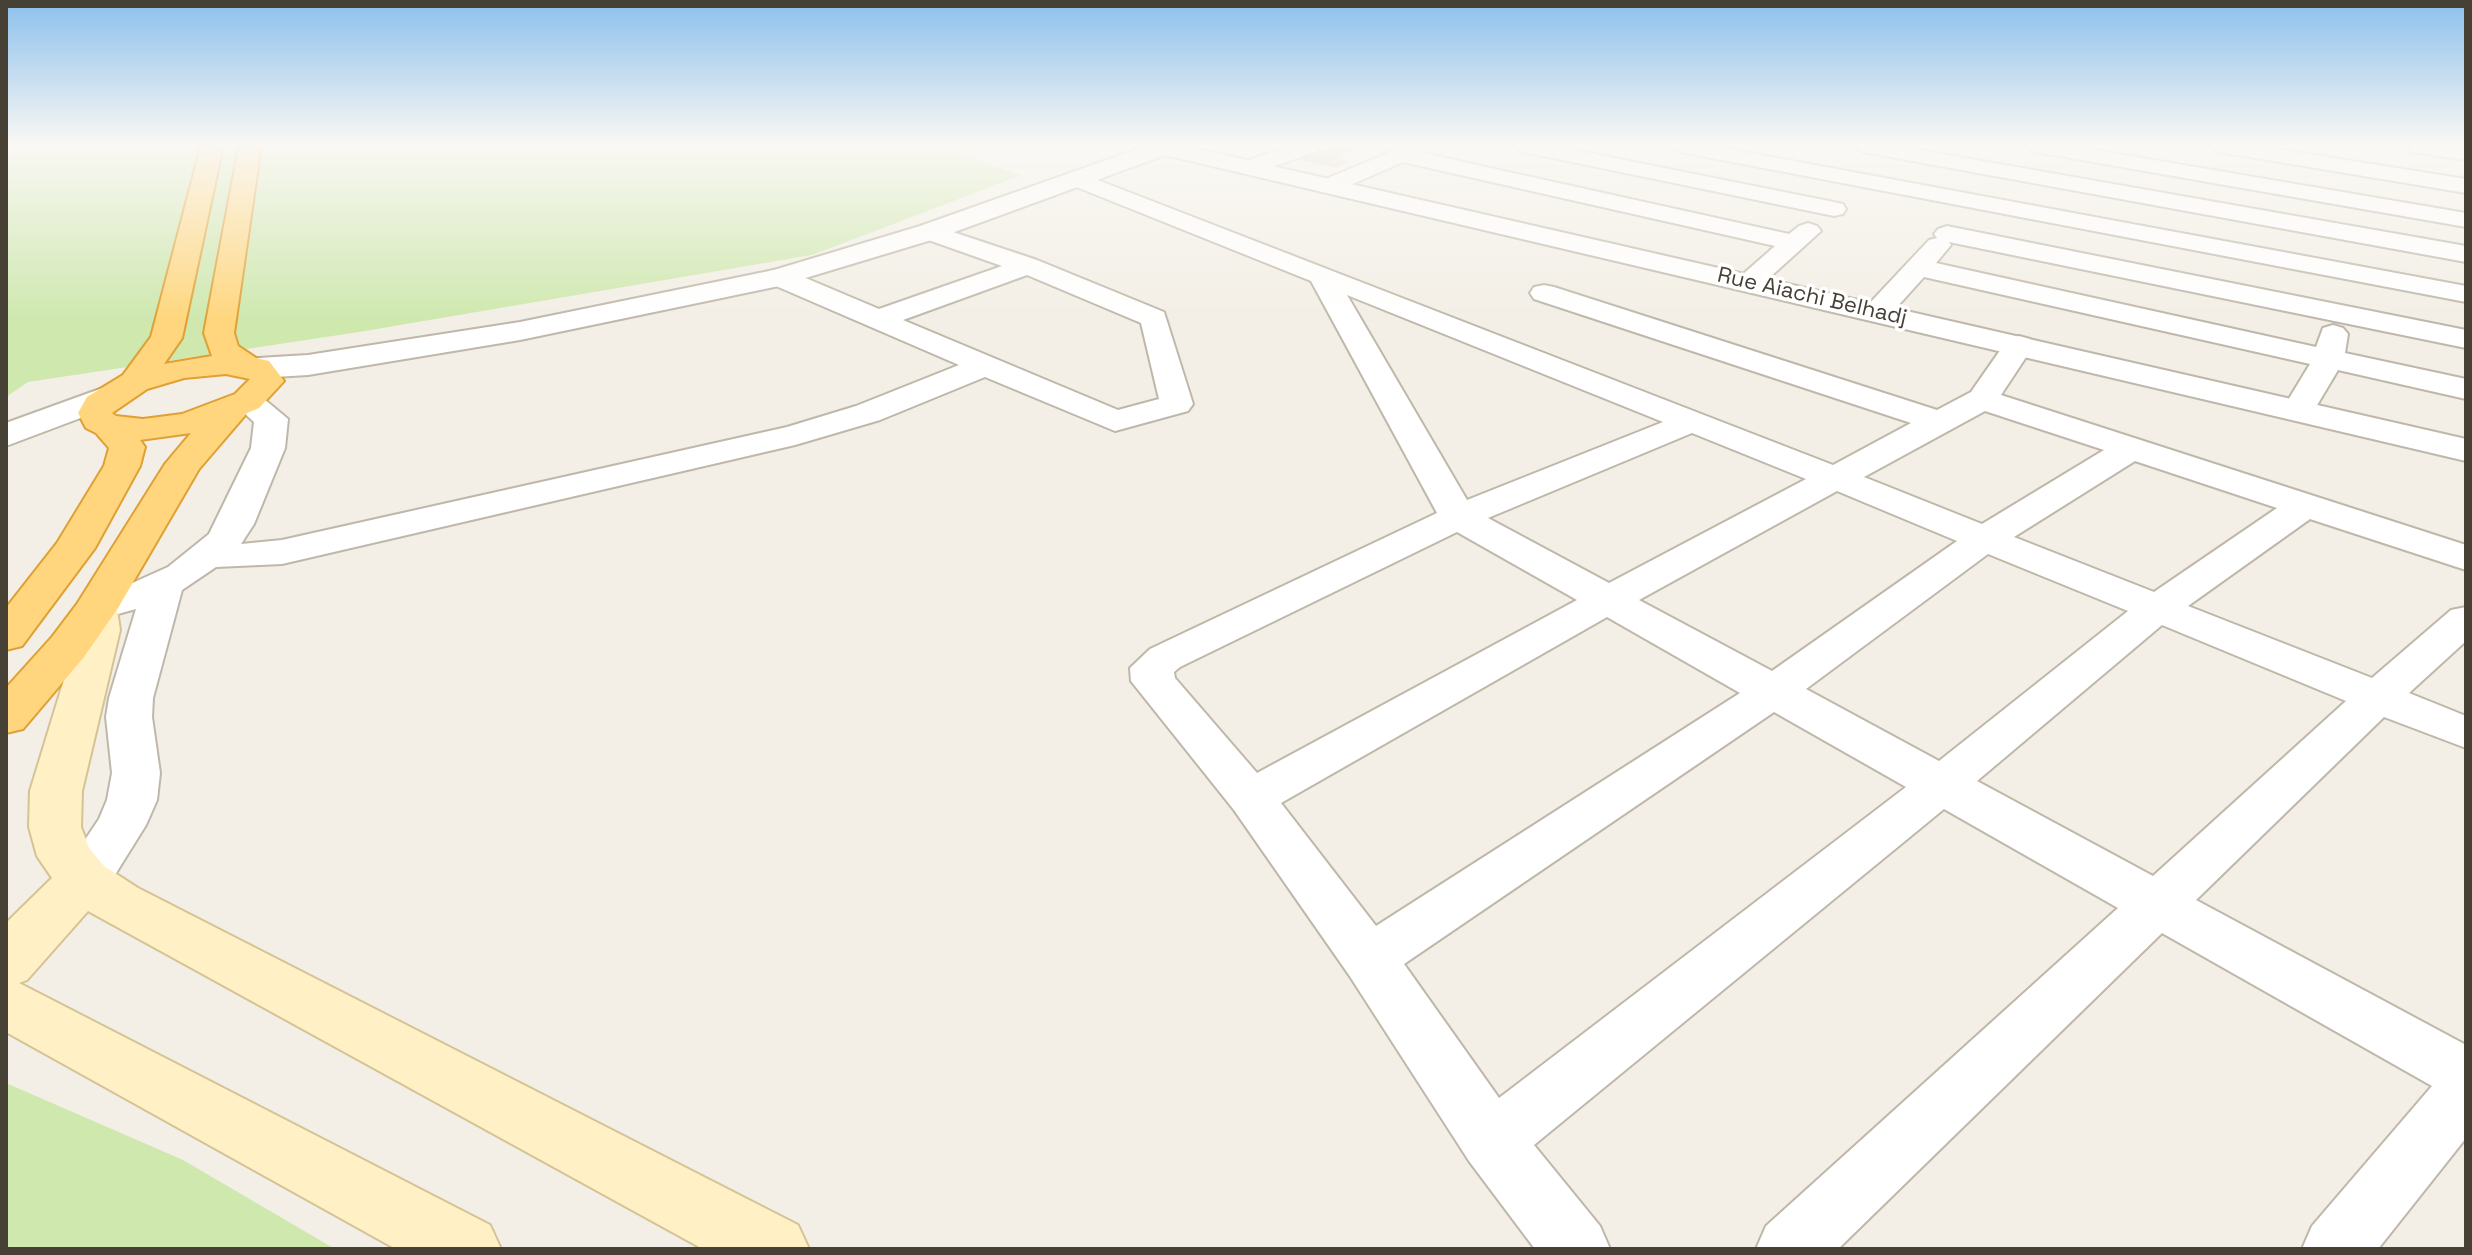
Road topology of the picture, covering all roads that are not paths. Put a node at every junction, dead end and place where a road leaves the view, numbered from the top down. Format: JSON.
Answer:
{"nodes":[{"id":1,"x":199,"y":205,"type":"edge"},
{"id":2,"x":240,"y":205,"type":"edge"},
{"id":3,"x":1006,"y":205,"type":"edge"},
{"id":4,"x":1140,"y":205,"type":"edge"},
{"id":5,"x":1415,"y":205,"type":"edge"},
{"id":6,"x":1636,"y":205,"type":"edge"},
{"id":7,"x":1812,"y":205,"type":"edge"},
{"id":8,"x":1839,"y":205,"type":"edge"},
{"id":9,"x":1974,"y":205,"type":"edge"},
{"id":10,"x":2002,"y":205,"type":"edge"},
{"id":11,"x":2192,"y":205,"type":"edge"},
{"id":12,"x":2370,"y":205,"type":"edge"},
{"id":13,"x":2379,"y":205,"type":"edge"},
{"id":14,"x":2408,"y":205,"type":"edge"},
{"id":15,"x":1834,"y":209,"type":"junction"},
{"id":16,"x":2408,"y":210,"type":"junction"},
{"id":17,"x":2466,"y":220,"type":"edge"},
{"id":18,"x":929,"y":232,"type":"junction"},
{"id":19,"x":1947,"y":234,"type":"junction"},
{"id":20,"x":2356,"y":234,"type":"junction"},
{"id":21,"x":1795,"y":243,"type":"junction"},
{"id":22,"x":2466,"y":254,"type":"edge"},
{"id":23,"x":2302,"y":262,"type":"junction"},
{"id":24,"x":1028,"y":266,"type":"junction"},
{"id":25,"x":1920,"y":268,"type":"junction"},
{"id":26,"x":2353,"y":272,"type":"junction"},
{"id":27,"x":779,"y":277,"type":"junction"},
{"id":28,"x":1324,"y":279,"type":"junction"},
{"id":29,"x":1748,"y":282,"type":"junction"},
{"id":30,"x":2414,"y":284,"type":"junction"},
{"id":31,"x":1544,"y":293,"type":"dead end"},
{"id":32,"x":2466,"y":294,"type":"edge"},
{"id":33,"x":2283,"y":302,"type":"junction"},
{"id":34,"x":1877,"y":312,"type":"junction"},
{"id":35,"x":2336,"y":313,"type":"junction"},
{"id":36,"x":881,"y":318,"type":"junction"},
{"id":37,"x":2406,"y":327,"type":"junction"},
{"id":38,"x":2466,"y":339,"type":"edge"},
{"id":39,"x":2019,"y":345,"type":"junction"},
{"id":40,"x":2329,"y":358,"type":"junction"},
{"id":41,"x":987,"y":365,"type":"junction"},
{"id":42,"x":247,"y":388,"type":"junction"},
{"id":43,"x":2466,"y":389,"type":"edge"},
{"id":44,"x":1982,"y":399,"type":"junction"},
{"id":45,"x":118,"y":401,"type":"junction"},
{"id":46,"x":2298,"y":410,"type":"junction"},
{"id":47,"x":1691,"y":422,"type":"junction"},
{"id":48,"x":1940,"y":422,"type":"junction"},
{"id":49,"x":6,"y":435,"type":"edge"},
{"id":50,"x":2132,"y":448,"type":"junction"},
{"id":51,"x":2466,"y":450,"type":"edge"},
{"id":52,"x":6,"y":455,"type":"edge"},
{"id":53,"x":1835,"y":478,"type":"junction"},
{"id":54,"x":2305,"y":505,"type":"junction"},
{"id":55,"x":1458,"y":517,"type":"junction"},
{"id":56,"x":1984,"y":539,"type":"junction"},
{"id":57,"x":210,"y":555,"type":"junction"},
{"id":58,"x":2466,"y":558,"type":"edge"},
{"id":59,"x":163,"y":585,"type":"junction"},
{"id":60,"x":1608,"y":600,"type":"junction"},
{"id":61,"x":2158,"y":608,"type":"junction"},
{"id":62,"x":96,"y":609,"type":"junction"},
{"id":63,"x":2466,"y":619,"type":"edge"},
{"id":64,"x":6,"y":637,"type":"edge"},
{"id":65,"x":1773,"y":692,"type":"junction"},
{"id":66,"x":2378,"y":697,"type":"junction"},
{"id":67,"x":6,"y":718,"type":"edge"},
{"id":68,"x":2466,"y":733,"type":"edge"},
{"id":69,"x":1941,"y":785,"type":"junction"},
{"id":70,"x":1251,"y":798,"type":"junction"},
{"id":71,"x":84,"y":880,"type":"junction"},
{"id":72,"x":2157,"y":904,"type":"junction"},
{"id":73,"x":1369,"y":959,"type":"junction"},
{"id":74,"x":6,"y":964,"type":"edge"},
{"id":75,"x":6,"y":1003,"type":"edge"},
{"id":76,"x":2466,"y":1075,"type":"edge"},
{"id":77,"x":2466,"y":1091,"type":"edge"},
{"id":78,"x":1492,"y":1141,"type":"junction"},
{"id":79,"x":465,"y":1249,"type":"edge"},
{"id":80,"x":773,"y":1249,"type":"edge"},
{"id":81,"x":1576,"y":1249,"type":"edge"},
{"id":82,"x":1790,"y":1249,"type":"edge"},
{"id":83,"x":2336,"y":1249,"type":"edge"}],
"edges":[{"from":1,"to":45,"type":"highway"},
{"from":2,"to":42,"type":"highway"},
{"from":3,"to":18,"type":"street"},
{"from":4,"to":28,"type":"street"},
{"from":5,"to":29,"type":"street","name":"Rue Aiachi Belhadj"},
{"from":6,"to":21,"type":"street"},
{"from":7,"to":15,"type":"street"},
{"from":8,"to":15,"type":"street"},
{"from":9,"to":19,"type":"street"},
{"from":10,"to":23,"type":"street"},
{"from":11,"to":20,"type":"street"},
{"from":12,"to":20,"type":"street"},
{"from":13,"to":16,"type":"street"},
{"from":14,"to":16,"type":"street"},
{"from":15,"to":21,"type":"street"},
{"from":16,"to":17,"type":"street"},
{"from":18,"to":24,"type":"street"},
{"from":18,"to":27,"type":"street"},
{"from":19,"to":25,"type":"street"},
{"from":19,"to":33,"type":"street"},
{"from":20,"to":22,"type":"street"},
{"from":20,"to":26,"type":"street"},
{"from":21,"to":29,"type":"street"},
{"from":23,"to":26,"type":"street"},
{"from":23,"to":33,"type":"street"},
{"from":24,"to":36,"type":"street"},
{"from":24,"to":41,"type":"street"},
{"from":25,"to":34,"type":"street"},
{"from":25,"to":40,"type":"street"},
{"from":26,"to":30,"type":"street"},
{"from":27,"to":36,"type":"street"},
{"from":27,"to":42,"type":"street"},
{"from":28,"to":47,"type":"street"},
{"from":28,"to":55,"type":"street"},
{"from":29,"to":34,"type":"street","name":"Rue Aiachi Belhadj"},
{"from":30,"to":32,"type":"street"},
{"from":30,"to":37,"type":"street"},
{"from":31,"to":48,"type":"street"},
{"from":33,"to":35,"type":"street"},
{"from":34,"to":39,"type":"street","name":"Rue Aiachi Belhadj"},
{"from":35,"to":37,"type":"street"},
{"from":35,"to":40,"type":"street"},
{"from":36,"to":41,"type":"street"},
{"from":37,"to":38,"type":"street"},
{"from":39,"to":44,"type":"street"},
{"from":39,"to":46,"type":"street","name":"Rue Aiachi Belhadj"},
{"from":40,"to":43,"type":"street"},
{"from":40,"to":46,"type":"street"},
{"from":41,"to":57,"type":"street"},
{"from":42,"to":45,"type":"highway"},
{"from":42,"to":45,"type":"highway"},
{"from":42,"to":57,"type":"street"},
{"from":42,"to":62,"type":"highway"},
{"from":44,"to":48,"type":"street"},
{"from":44,"to":50,"type":"street"},
{"from":45,"to":49,"type":"street"},
{"from":45,"to":52,"type":"street"},
{"from":45,"to":64,"type":"highway"},
{"from":46,"to":51,"type":"street","name":"Rue Aiachi Belhadj"},
{"from":47,"to":53,"type":"street"},
{"from":47,"to":55,"type":"street"},
{"from":48,"to":53,"type":"street"},
{"from":50,"to":54,"type":"street"},
{"from":50,"to":56,"type":"street"},
{"from":53,"to":56,"type":"street"},
{"from":53,"to":60,"type":"street"},
{"from":54,"to":58,"type":"street"},
{"from":54,"to":61,"type":"street"},
{"from":55,"to":60,"type":"street"},
{"from":55,"to":70,"type":"street"},
{"from":56,"to":61,"type":"street"},
{"from":56,"to":65,"type":"street"},
{"from":57,"to":59,"type":"street"},
{"from":59,"to":62,"type":"street"},
{"from":59,"to":71,"type":"street"},
{"from":60,"to":65,"type":"street"},
{"from":60,"to":70,"type":"street"},
{"from":61,"to":66,"type":"street"},
{"from":61,"to":69,"type":"street"},
{"from":62,"to":67,"type":"highway"},
{"from":62,"to":71,"type":"main road"},
{"from":63,"to":66,"type":"street"},
{"from":65,"to":69,"type":"street"},
{"from":65,"to":73,"type":"street"},
{"from":66,"to":68,"type":"street"},
{"from":66,"to":72,"type":"street"},
{"from":69,"to":72,"type":"street"},
{"from":69,"to":78,"type":"street"},
{"from":70,"to":73,"type":"street"},
{"from":71,"to":74,"type":"main road"},
{"from":71,"to":80,"type":"main road"},
{"from":72,"to":76,"type":"street"},
{"from":72,"to":82,"type":"street"},
{"from":73,"to":78,"type":"street"},
{"from":75,"to":79,"type":"main road"},
{"from":77,"to":83,"type":"street"},
{"from":78,"to":81,"type":"street"}]}
